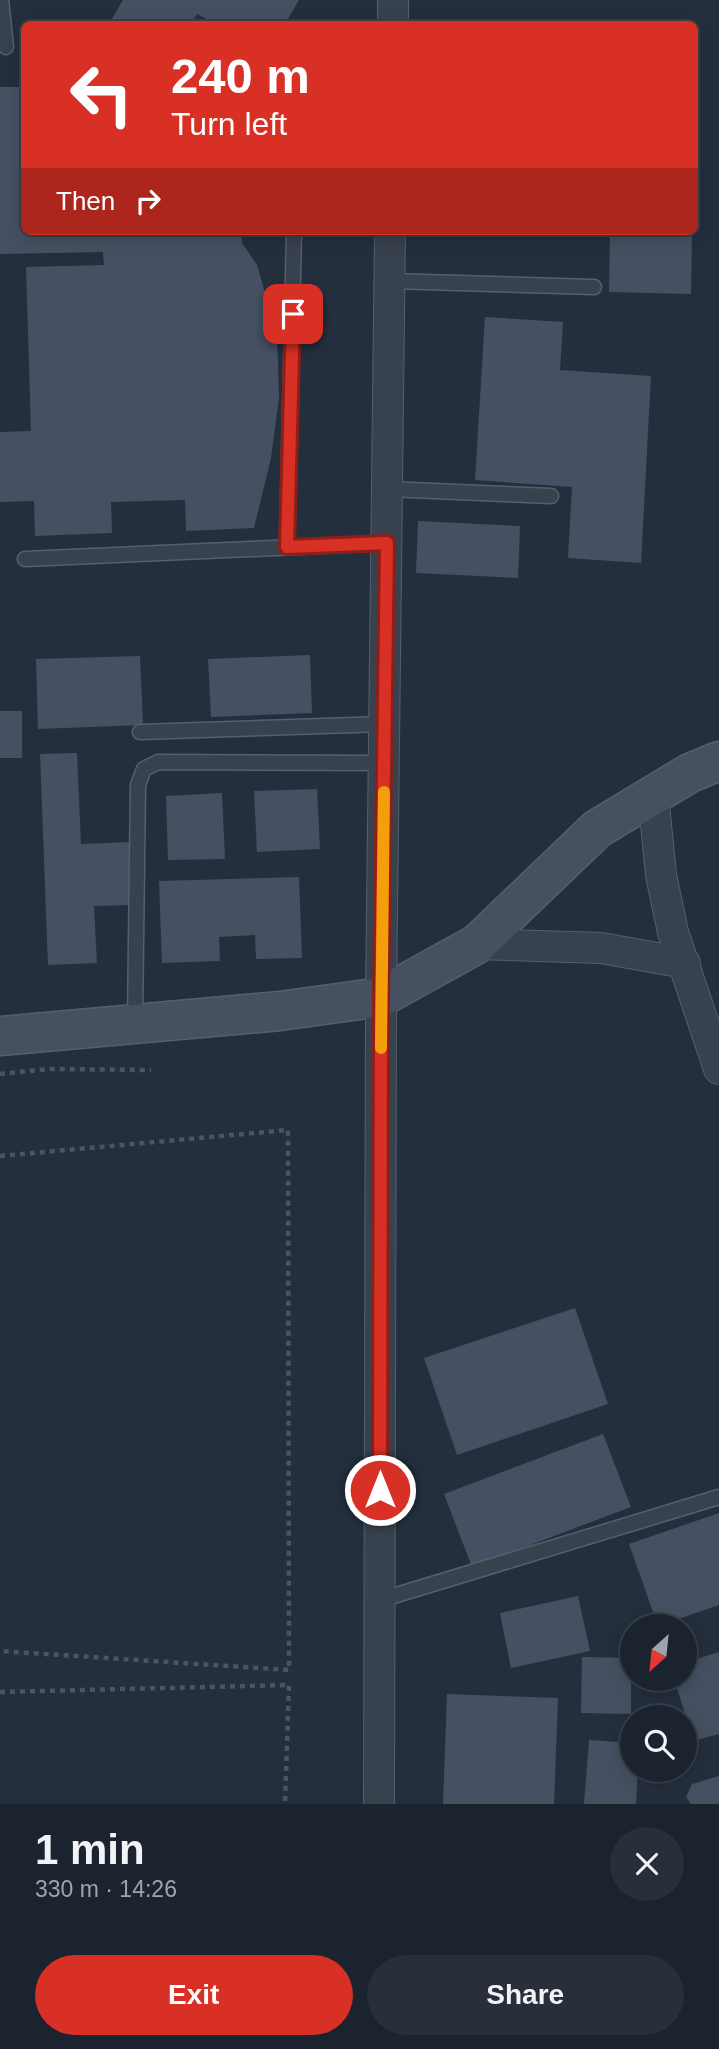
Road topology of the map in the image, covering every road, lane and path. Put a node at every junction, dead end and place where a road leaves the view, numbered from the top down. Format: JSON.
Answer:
{"nodes":[{"id":1,"x":1,"y":0,"type":"edge"},
{"id":2,"x":393,"y":0,"type":"edge"},
{"id":3,"x":393,"y":21,"type":"edge"},
{"id":4,"x":2,"y":26,"type":"edge"},
{"id":5,"x":6,"y":47,"type":"dead end"},
{"id":6,"x":294,"y":235,"type":"edge"},
{"id":7,"x":390,"y":235,"type":"edge"},
{"id":8,"x":390,"y":281,"type":"junction"},
{"id":9,"x":594,"y":287,"type":"dead end"},
{"id":10,"x":387,"y":488,"type":"junction"},
{"id":11,"x":551,"y":496,"type":"dead end"},
{"id":12,"x":387,"y":543,"type":"junction"},
{"id":13,"x":287,"y":547,"type":"junction"},
{"id":14,"x":25,"y":559,"type":"dead end"},
{"id":15,"x":385,"y":724,"type":"junction"},
{"id":16,"x":140,"y":732,"type":"dead end"},
{"id":17,"x":719,"y":761,"type":"edge"},
{"id":18,"x":384,"y":763,"type":"junction"},
{"id":19,"x":653,"y":794,"type":"junction"},
{"id":20,"x":477,"y":944,"type":"junction"},
{"id":21,"x":685,"y":963,"type":"junction"},
{"id":22,"x":381,"y":998,"type":"junction"},
{"id":23,"x":135,"y":1024,"type":"junction"},
{"id":24,"x":0,"y":1036,"type":"edge"},
{"id":25,"x":719,"y":1069,"type":"edge"},
{"id":26,"x":151,"y":1070,"type":"dead end"},
{"id":27,"x":0,"y":1074,"type":"edge"},
{"id":28,"x":0,"y":1156,"type":"edge"},
{"id":29,"x":719,"y":1497,"type":"edge"},
{"id":30,"x":380,"y":1600,"type":"junction"},
{"id":31,"x":0,"y":1651,"type":"edge"},
{"id":32,"x":0,"y":1692,"type":"edge"},
{"id":33,"x":285,"y":1804,"type":"edge"},
{"id":34,"x":379,"y":1804,"type":"edge"}],
"edges":[{"from":1,"to":4,"type":"lane"},
{"from":2,"to":3,"type":"street"},
{"from":4,"to":5,"type":"lane"},
{"from":6,"to":13,"type":"lane"},
{"from":7,"to":8,"type":"street"},
{"from":8,"to":9,"type":"lane"},
{"from":8,"to":10,"type":"street"},
{"from":10,"to":11,"type":"lane"},
{"from":10,"to":12,"type":"street"},
{"from":12,"to":13,"type":"lane"},
{"from":12,"to":15,"type":"street"},
{"from":13,"to":14,"type":"lane"},
{"from":15,"to":16,"type":"lane"},
{"from":15,"to":18,"type":"street"},
{"from":17,"to":19,"type":"street"},
{"from":18,"to":22,"type":"street"},
{"from":18,"to":23,"type":"lane"},
{"from":19,"to":20,"type":"street"},
{"from":19,"to":21,"type":"street"},
{"from":20,"to":21,"type":"street"},
{"from":20,"to":22,"type":"street"},
{"from":21,"to":25,"type":"street"},
{"from":22,"to":23,"type":"street"},
{"from":22,"to":30,"type":"street"},
{"from":23,"to":24,"type":"street"},
{"from":26,"to":27,"type":"path"},
{"from":28,"to":31,"type":"path"},
{"from":29,"to":30,"type":"lane"},
{"from":30,"to":34,"type":"street"},
{"from":32,"to":33,"type":"path"}]}
